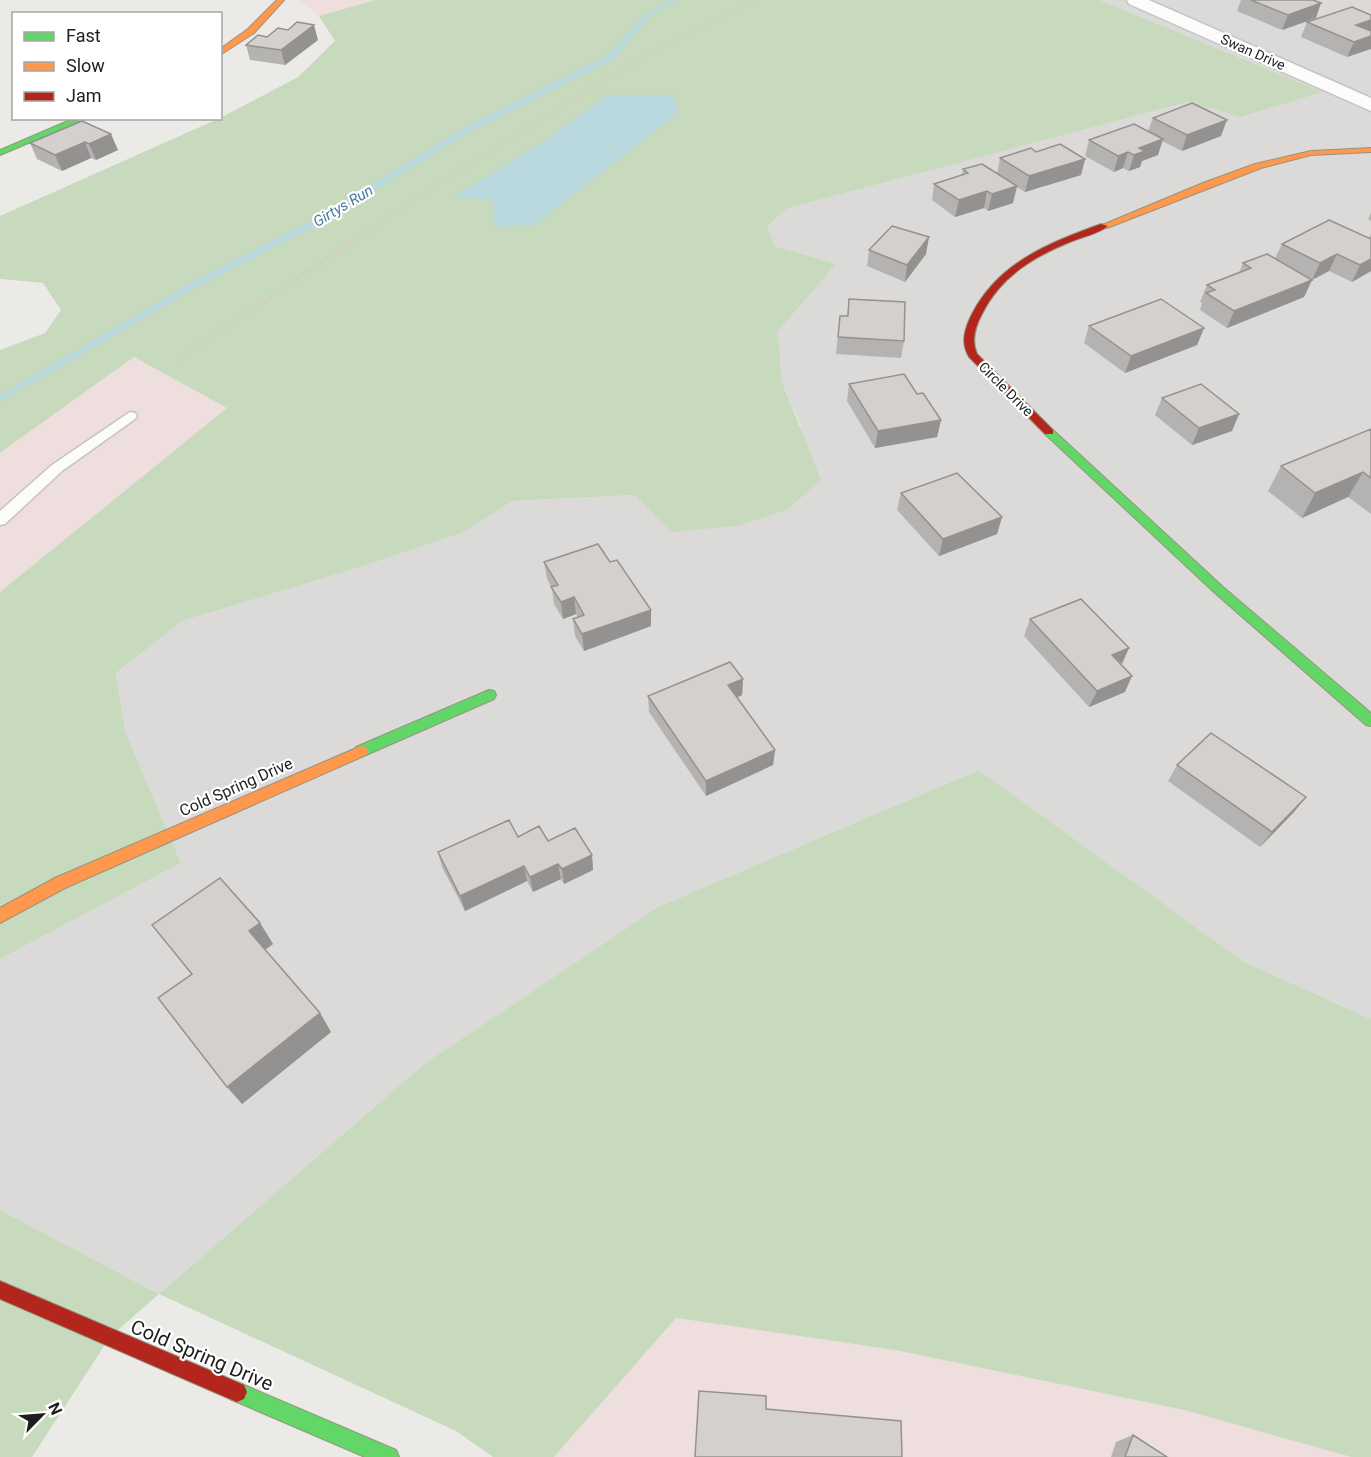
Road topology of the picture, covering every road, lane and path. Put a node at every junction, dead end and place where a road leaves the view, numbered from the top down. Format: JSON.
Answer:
{"nodes":[{"id":1,"x":281,"y":0,"type":"edge"},
{"id":2,"x":754,"y":0,"type":"edge"},
{"id":3,"x":1135,"y":0,"type":"edge"},
{"id":4,"x":222,"y":52,"type":"edge"},
{"id":5,"x":1371,"y":105,"type":"edge"},
{"id":6,"x":78,"y":120,"type":"edge"},
{"id":7,"x":1371,"y":150,"type":"edge"},
{"id":8,"x":0,"y":153,"type":"edge"},
{"id":9,"x":177,"y":360,"type":"dead end"},
{"id":10,"x":130,"y":416,"type":"dead end"},
{"id":11,"x":0,"y":520,"type":"edge"},
{"id":12,"x":489,"y":695,"type":"dead end"},
{"id":13,"x":1371,"y":721,"type":"edge"},
{"id":14,"x":0,"y":916,"type":"edge"},
{"id":15,"x":0,"y":1290,"type":"edge"},
{"id":16,"x":389,"y":1457,"type":"edge"}],
"edges":[{"from":1,"to":4,"type":"street"},
{"from":2,"to":9,"type":"path"},
{"from":3,"to":5,"type":"street","name":"Swan Drive"},
{"from":6,"to":8,"type":"street"},
{"from":7,"to":13,"type":"street","name":"Circle Drive"},
{"from":10,"to":11,"type":"lane"},
{"from":12,"to":14,"type":"street","name":"Cold Spring Drive"},
{"from":15,"to":16,"type":"street","name":"Cold Spring Drive"}]}
